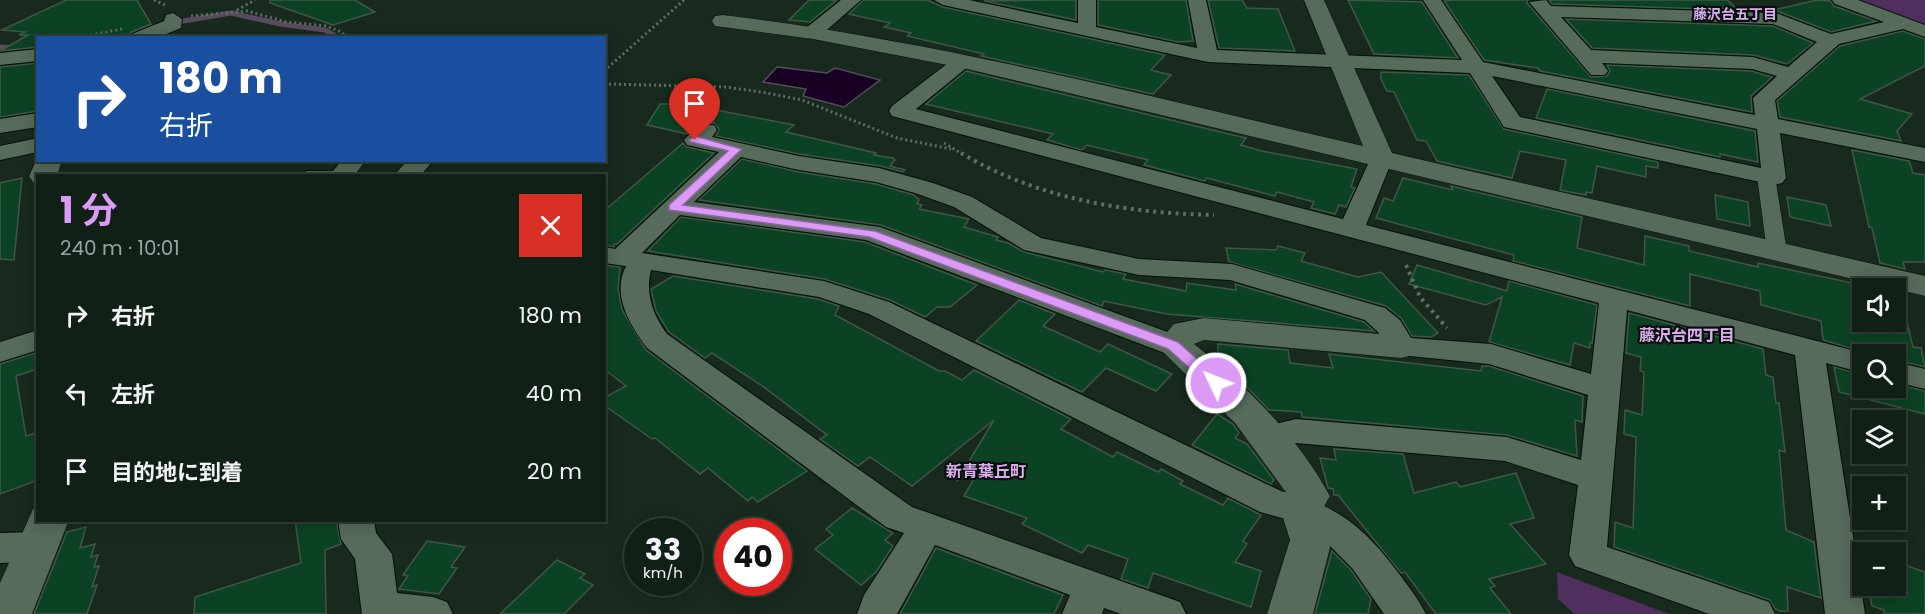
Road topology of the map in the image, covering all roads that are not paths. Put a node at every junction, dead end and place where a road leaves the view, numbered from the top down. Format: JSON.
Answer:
{"nodes":[{"id":1,"x":850,"y":0,"type":"edge"},
{"id":2,"x":943,"y":0,"type":"edge"},
{"id":3,"x":1087,"y":0,"type":"edge"},
{"id":4,"x":1197,"y":0,"type":"edge"},
{"id":5,"x":1314,"y":0,"type":"edge"},
{"id":6,"x":1432,"y":0,"type":"edge"},
{"id":7,"x":1841,"y":0,"type":"edge"},
{"id":8,"x":971,"y":3,"type":"edge"},
{"id":9,"x":1542,"y":5,"type":"edge"},
{"id":10,"x":173,"y":19,"type":"road end"},
{"id":11,"x":723,"y":21,"type":"dead end"},
{"id":12,"x":1905,"y":24,"type":"junction"},
{"id":13,"x":1087,"y":30,"type":"junction"},
{"id":14,"x":1925,"y":31,"type":"edge"},
{"id":15,"x":813,"y":32,"type":"junction"},
{"id":16,"x":144,"y":36,"type":"edge"},
{"id":17,"x":1831,"y":41,"type":"junction"},
{"id":18,"x":36,"y":55,"type":"edge"},
{"id":19,"x":1208,"y":56,"type":"junction"},
{"id":20,"x":1586,"y":56,"type":"junction"},
{"id":21,"x":0,"y":59,"type":"edge"},
{"id":22,"x":963,"y":61,"type":"junction"},
{"id":23,"x":1340,"y":61,"type":"junction"},
{"id":24,"x":1476,"y":67,"type":"junction"},
{"id":25,"x":1792,"y":74,"type":"junction"},
{"id":26,"x":1619,"y":95,"type":"junction"},
{"id":27,"x":36,"y":120,"type":"edge"},
{"id":28,"x":1767,"y":124,"type":"junction"},
{"id":29,"x":0,"y":126,"type":"edge"},
{"id":30,"x":706,"y":130,"type":"dead end"},
{"id":31,"x":36,"y":145,"type":"edge"},
{"id":32,"x":736,"y":149,"type":"junction"},
{"id":33,"x":0,"y":153,"type":"edge"},
{"id":34,"x":1925,"y":155,"type":"edge"},
{"id":35,"x":1381,"y":158,"type":"junction"},
{"id":36,"x":353,"y":162,"type":"edge"},
{"id":37,"x":421,"y":162,"type":"edge"},
{"id":38,"x":343,"y":174,"type":"edge"},
{"id":39,"x":407,"y":174,"type":"edge"},
{"id":40,"x":1766,"y":176,"type":"junction"},
{"id":41,"x":674,"y":207,"type":"junction"},
{"id":42,"x":1352,"y":228,"type":"junction"},
{"id":43,"x":1778,"y":252,"type":"junction"},
{"id":44,"x":622,"y":258,"type":"edge"},
{"id":45,"x":1925,"y":286,"type":"edge"},
{"id":46,"x":1614,"y":298,"type":"junction"},
{"id":47,"x":36,"y":340,"type":"edge"},
{"id":48,"x":1173,"y":345,"type":"junction"},
{"id":49,"x":1401,"y":347,"type":"junction"},
{"id":50,"x":1809,"y":349,"type":"junction"},
{"id":51,"x":0,"y":352,"type":"edge"},
{"id":52,"x":1852,"y":360,"type":"edge"},
{"id":53,"x":1906,"y":374,"type":"edge"},
{"id":54,"x":1925,"y":379,"type":"edge"},
{"id":55,"x":1605,"y":389,"type":"junction"},
{"id":56,"x":1270,"y":436,"type":"junction"},
{"id":57,"x":1596,"y":478,"type":"junction"},
{"id":58,"x":1301,"y":508,"type":"junction"},
{"id":59,"x":356,"y":522,"type":"edge"},
{"id":60,"x":927,"y":527,"type":"junction"},
{"id":61,"x":28,"y":538,"type":"edge"},
{"id":62,"x":1087,"y":601,"type":"edge"},
{"id":63,"x":9,"y":614,"type":"edge"},
{"id":64,"x":433,"y":614,"type":"edge"},
{"id":65,"x":877,"y":614,"type":"edge"},
{"id":66,"x":1166,"y":614,"type":"edge"},
{"id":67,"x":1290,"y":614,"type":"edge"},
{"id":68,"x":1406,"y":614,"type":"edge"},
{"id":69,"x":1755,"y":614,"type":"edge"},
{"id":70,"x":1845,"y":614,"type":"edge"}],
"edges":[{"from":1,"to":15,"type":"street"},
{"from":2,"to":8,"type":"street"},
{"from":3,"to":13,"type":"street"},
{"from":4,"to":19,"type":"street"},
{"from":5,"to":23,"type":"street"},
{"from":6,"to":24,"type":"street"},
{"from":7,"to":12,"type":"street"},
{"from":8,"to":13,"type":"street"},
{"from":9,"to":17,"type":"street"},
{"from":9,"to":20,"type":"street"},
{"from":10,"to":16,"type":"street"},
{"from":11,"to":15,"type":"street"},
{"from":12,"to":14,"type":"street"},
{"from":12,"to":17,"type":"street"},
{"from":13,"to":19,"type":"street"},
{"from":15,"to":22,"type":"street"},
{"from":17,"to":25,"type":"street"},
{"from":18,"to":21,"type":"street"},
{"from":19,"to":23,"type":"street"},
{"from":20,"to":25,"type":"street"},
{"from":20,"to":26,"type":"street"},
{"from":22,"to":35,"type":"street"},
{"from":22,"to":42,"type":"street"},
{"from":23,"to":24,"type":"street"},
{"from":23,"to":35,"type":"street"},
{"from":24,"to":26,"type":"street"},
{"from":24,"to":40,"type":"street"},
{"from":25,"to":28,"type":"street"},
{"from":26,"to":28,"type":"street"},
{"from":27,"to":29,"type":"street"},
{"from":28,"to":34,"type":"street"},
{"from":28,"to":40,"type":"street"},
{"from":30,"to":32,"type":"street"},
{"from":31,"to":33,"type":"street"},
{"from":32,"to":41,"type":"street"},
{"from":32,"to":49,"type":"street"},
{"from":35,"to":42,"type":"street"},
{"from":35,"to":43,"type":"street"},
{"from":36,"to":38,"type":"street"},
{"from":37,"to":39,"type":"street"},
{"from":40,"to":43,"type":"street"},
{"from":41,"to":44,"type":"street"},
{"from":41,"to":48,"type":"street"},
{"from":42,"to":46,"type":"street"},
{"from":43,"to":45,"type":"street"},
{"from":44,"to":58,"type":"street"},
{"from":44,"to":60,"type":"street"},
{"from":46,"to":50,"type":"street"},
{"from":46,"to":55,"type":"street"},
{"from":47,"to":51,"type":"street"},
{"from":48,"to":49,"type":"street"},
{"from":48,"to":56,"type":"street"},
{"from":49,"to":55,"type":"street"},
{"from":50,"to":52,"type":"street"},
{"from":50,"to":70,"type":"street"},
{"from":53,"to":54,"type":"street"},
{"from":55,"to":57,"type":"street"},
{"from":56,"to":57,"type":"street"},
{"from":56,"to":58,"type":"street"},
{"from":57,"to":69,"type":"street"},
{"from":58,"to":67,"type":"street"},
{"from":58,"to":68,"type":"street"},
{"from":59,"to":64,"type":"street"},
{"from":60,"to":62,"type":"street"},
{"from":60,"to":65,"type":"street"},
{"from":61,"to":63,"type":"street"},
{"from":62,"to":66,"type":"street"}]}
